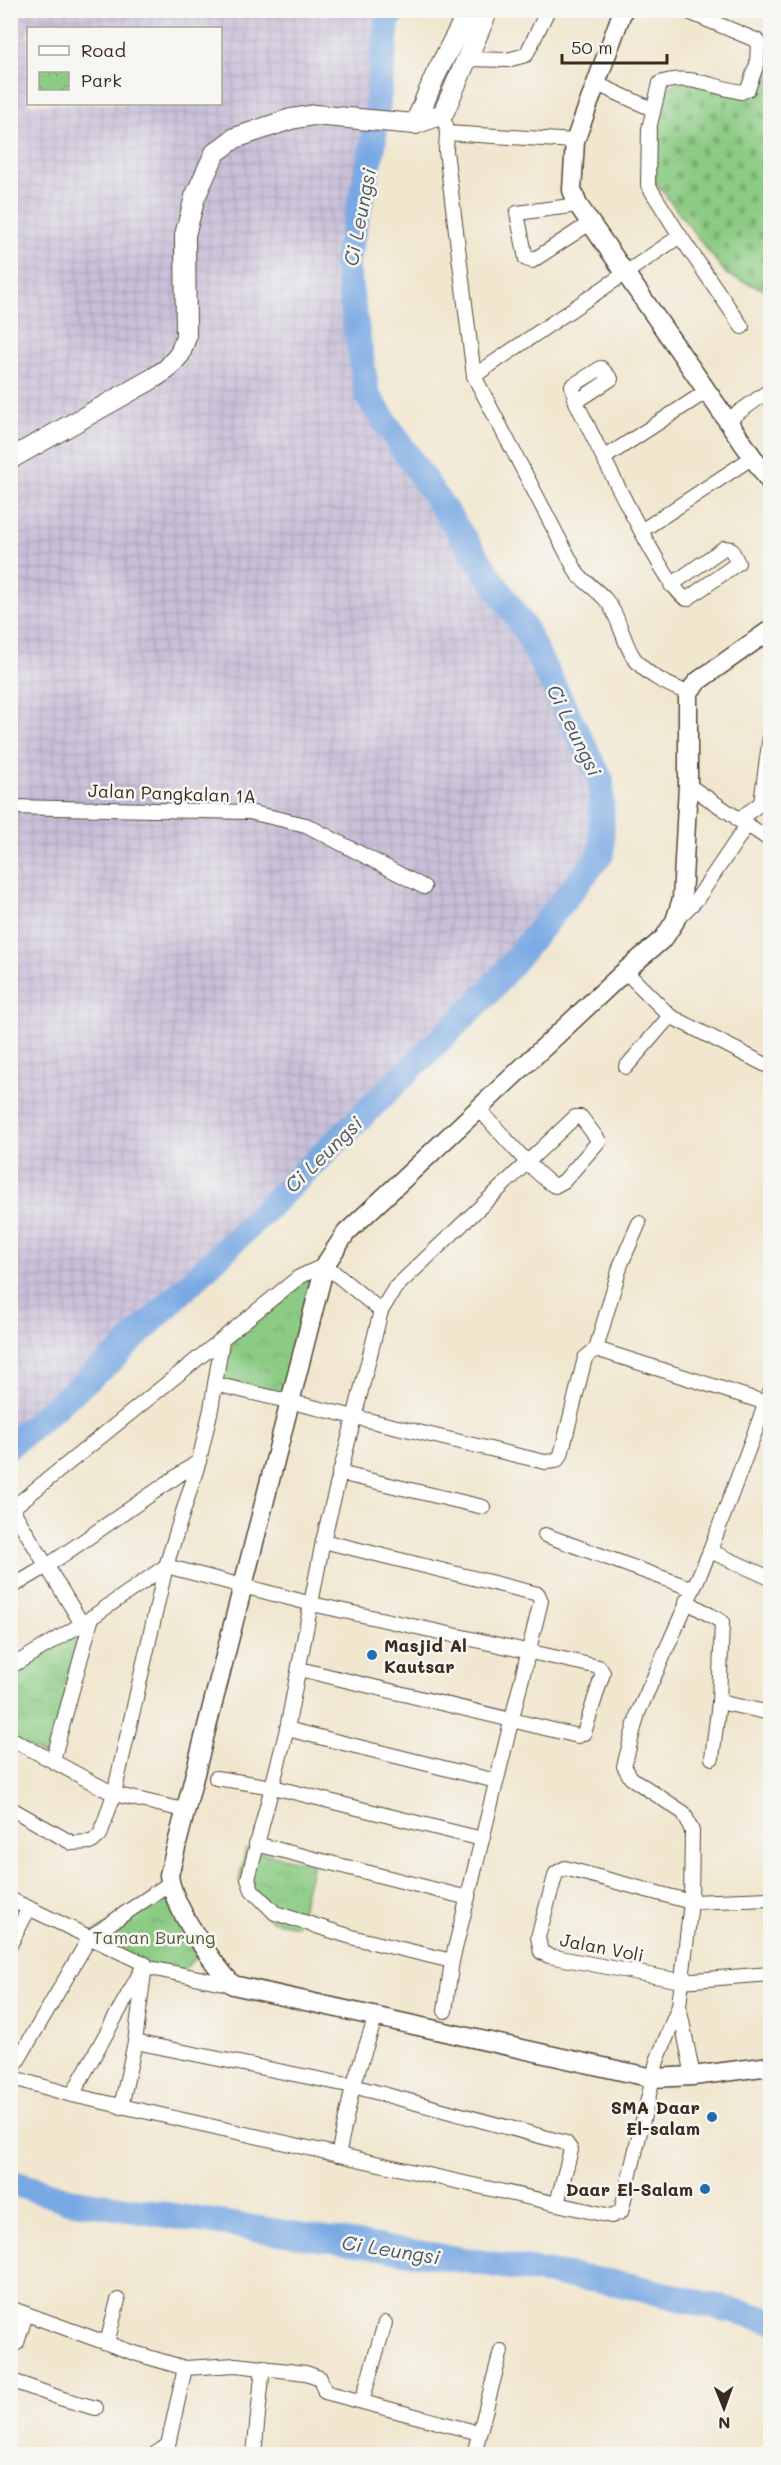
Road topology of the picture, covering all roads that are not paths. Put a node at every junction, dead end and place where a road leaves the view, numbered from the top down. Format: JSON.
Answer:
{"nodes":[{"id":1,"x":469,"y":10,"type":"edge"},
{"id":2,"x":488,"y":10,"type":"edge"},
{"id":3,"x":548,"y":10,"type":"edge"},
{"id":4,"x":623,"y":10,"type":"edge"},
{"id":5,"x":684,"y":10,"type":"edge"},
{"id":6,"x":764,"y":43,"type":"edge"},
{"id":7,"x":468,"y":59,"type":"junction"},
{"id":8,"x":597,"y":84,"type":"junction"},
{"id":9,"x":423,"y":102,"type":"junction"},
{"id":10,"x":652,"y":110,"type":"junction"},
{"id":11,"x":405,"y":124,"type":"junction"},
{"id":12,"x":445,"y":124,"type":"junction"},
{"id":13,"x":575,"y":141,"type":"junction"},
{"id":14,"x":578,"y":205,"type":"junction"},
{"id":15,"x":590,"y":223,"type":"junction"},
{"id":16,"x":680,"y":236,"type":"junction"},
{"id":17,"x":626,"y":273,"type":"junction"},
{"id":18,"x":742,"y":327,"type":"dead end"},
{"id":19,"x":474,"y":376,"type":"junction"},
{"id":20,"x":771,"y":390,"type":"edge"},
{"id":21,"x":707,"y":391,"type":"junction"},
{"id":22,"x":576,"y":402,"type":"dead end"},
{"id":23,"x":728,"y":420,"type":"junction"},
{"id":24,"x":753,"y":457,"type":"junction"},
{"id":25,"x":604,"y":458,"type":"junction"},
{"id":26,"x":10,"y":459,"type":"edge"},
{"id":27,"x":771,"y":482,"type":"edge"},
{"id":28,"x":641,"y":531,"type":"junction"},
{"id":29,"x":671,"y":585,"type":"junction"},
{"id":30,"x":771,"y":630,"type":"edge"},
{"id":31,"x":688,"y":693,"type":"junction"},
{"id":32,"x":771,"y":736,"type":"edge"},
{"id":33,"x":688,"y":785,"type":"junction"},
{"id":34,"x":766,"y":800,"type":"edge"},
{"id":35,"x":10,"y":807,"type":"edge"},
{"id":36,"x":742,"y":822,"type":"junction"},
{"id":37,"x":771,"y":840,"type":"edge"},
{"id":38,"x":424,"y":887,"type":"dead end"},
{"id":39,"x":675,"y":921,"type":"junction"},
{"id":40,"x":625,"y":971,"type":"junction"},
{"id":41,"x":670,"y":1016,"type":"junction"},
{"id":42,"x":626,"y":1067,"type":"dead end"},
{"id":43,"x":771,"y":1067,"type":"edge"},
{"id":44,"x":478,"y":1108,"type":"junction"},
{"id":45,"x":529,"y":1162,"type":"junction"},
{"id":46,"x":639,"y":1223,"type":"dead end"},
{"id":47,"x":325,"y":1265,"type":"junction"},
{"id":48,"x":381,"y":1311,"type":"junction"},
{"id":49,"x":222,"y":1341,"type":"junction"},
{"id":50,"x":596,"y":1349,"type":"junction"},
{"id":51,"x":215,"y":1384,"type":"junction"},
{"id":52,"x":769,"y":1399,"type":"edge"},
{"id":53,"x":291,"y":1401,"type":"junction"},
{"id":54,"x":353,"y":1417,"type":"junction"},
{"id":55,"x":199,"y":1461,"type":"junction"},
{"id":56,"x":339,"y":1473,"type":"junction"},
{"id":57,"x":483,"y":1507,"type":"dead end"},
{"id":58,"x":11,"y":1509,"type":"edge"},
{"id":59,"x":545,"y":1534,"type":"dead end"},
{"id":60,"x":323,"y":1540,"type":"junction"},
{"id":61,"x":710,"y":1551,"type":"junction"},
{"id":62,"x":47,"y":1566,"type":"junction"},
{"id":63,"x":166,"y":1566,"type":"junction"},
{"id":64,"x":771,"y":1578,"type":"edge"},
{"id":65,"x":242,"y":1587,"type":"junction"},
{"id":66,"x":10,"y":1588,"type":"edge"},
{"id":67,"x":689,"y":1595,"type":"junction"},
{"id":68,"x":312,"y":1604,"type":"junction"},
{"id":69,"x":87,"y":1621,"type":"junction"},
{"id":70,"x":527,"y":1651,"type":"junction"},
{"id":71,"x":10,"y":1667,"type":"edge"},
{"id":72,"x":299,"y":1669,"type":"junction"},
{"id":73,"x":719,"y":1702,"type":"junction"},
{"id":74,"x":771,"y":1713,"type":"edge"},
{"id":75,"x":510,"y":1721,"type":"junction"},
{"id":76,"x":286,"y":1729,"type":"junction"},
{"id":77,"x":10,"y":1738,"type":"edge"},
{"id":78,"x":712,"y":1758,"type":"dead end"},
{"id":79,"x":53,"y":1760,"type":"junction"},
{"id":80,"x":216,"y":1778,"type":"dead end"},
{"id":81,"x":496,"y":1781,"type":"junction"},
{"id":82,"x":273,"y":1787,"type":"junction"},
{"id":83,"x":114,"y":1794,"type":"junction"},
{"id":84,"x":10,"y":1808,"type":"edge"},
{"id":85,"x":184,"y":1810,"type":"junction"},
{"id":86,"x":482,"y":1839,"type":"junction"},
{"id":87,"x":256,"y":1844,"type":"junction"},
{"id":88,"x":170,"y":1883,"type":"junction"},
{"id":89,"x":468,"y":1898,"type":"junction"},
{"id":90,"x":10,"y":1899,"type":"edge"},
{"id":91,"x":771,"y":1899,"type":"edge"},
{"id":92,"x":691,"y":1902,"type":"junction"},
{"id":93,"x":29,"y":1908,"type":"junction"},
{"id":94,"x":90,"y":1937,"type":"junction"},
{"id":95,"x":10,"y":1945,"type":"edge"},
{"id":96,"x":452,"y":1961,"type":"junction"},
{"id":97,"x":145,"y":1965,"type":"junction"},
{"id":98,"x":771,"y":1974,"type":"edge"},
{"id":99,"x":681,"y":1981,"type":"junction"},
{"id":100,"x":232,"y":1985,"type":"junction"},
{"id":101,"x":679,"y":2006,"type":"junction"},
{"id":102,"x":445,"y":2011,"type":"dead end"},
{"id":103,"x":376,"y":2016,"type":"junction"},
{"id":104,"x":135,"y":2043,"type":"junction"},
{"id":105,"x":771,"y":2066,"type":"edge"},
{"id":106,"x":10,"y":2076,"type":"edge"},
{"id":107,"x":693,"y":2076,"type":"junction"},
{"id":108,"x":653,"y":2078,"type":"junction"},
{"id":109,"x":353,"y":2086,"type":"junction"},
{"id":110,"x":72,"y":2095,"type":"junction"},
{"id":111,"x":121,"y":2107,"type":"junction"},
{"id":112,"x":338,"y":2155,"type":"junction"},
{"id":113,"x":557,"y":2203,"type":"junction"},
{"id":114,"x":118,"y":2300,"type":"dead end"},
{"id":115,"x":10,"y":2308,"type":"edge"},
{"id":116,"x":26,"y":2314,"type":"junction"},
{"id":117,"x":385,"y":2323,"type":"dead end"},
{"id":118,"x":10,"y":2343,"type":"edge"},
{"id":119,"x":107,"y":2343,"type":"junction"},
{"id":120,"x":501,"y":2351,"type":"dead end"},
{"id":121,"x":263,"y":2367,"type":"junction"},
{"id":122,"x":185,"y":2368,"type":"junction"},
{"id":123,"x":10,"y":2380,"type":"edge"},
{"id":124,"x":362,"y":2401,"type":"junction"},
{"id":125,"x":96,"y":2408,"type":"dead end"},
{"id":126,"x":479,"y":2433,"type":"junction"},
{"id":127,"x":155,"y":2454,"type":"edge"},
{"id":128,"x":254,"y":2454,"type":"edge"},
{"id":129,"x":474,"y":2454,"type":"edge"}],
"edges":[{"from":1,"to":9,"type":"main road"},
{"from":2,"to":7,"type":"main road"},
{"from":3,"to":7,"type":"street"},
{"from":4,"to":8,"type":"street"},
{"from":5,"to":6,"type":"street"},
{"from":6,"to":10,"type":"street"},
{"from":7,"to":12,"type":"main road"},
{"from":8,"to":10,"type":"street"},
{"from":8,"to":13,"type":"street"},
{"from":9,"to":11,"type":"main road"},
{"from":9,"to":12,"type":"street"},
{"from":10,"to":16,"type":"street"},
{"from":11,"to":12,"type":"main road"},
{"from":11,"to":26,"type":"main road"},
{"from":12,"to":13,"type":"street"},
{"from":12,"to":19,"type":"street"},
{"from":13,"to":14,"type":"street"},
{"from":14,"to":15,"type":"street"},
{"from":14,"to":15,"type":"street"},
{"from":15,"to":17,"type":"street"},
{"from":16,"to":17,"type":"street"},
{"from":16,"to":18,"type":"street"},
{"from":17,"to":19,"type":"street"},
{"from":17,"to":21,"type":"street"},
{"from":19,"to":31,"type":"street"},
{"from":20,"to":23,"type":"street"},
{"from":21,"to":23,"type":"street"},
{"from":21,"to":25,"type":"street"},
{"from":22,"to":25,"type":"street"},
{"from":23,"to":24,"type":"street"},
{"from":24,"to":27,"type":"street"},
{"from":24,"to":28,"type":"street"},
{"from":25,"to":28,"type":"street"},
{"from":28,"to":29,"type":"street"},
{"from":29,"to":29,"type":"street"},
{"from":30,"to":31,"type":"street"},
{"from":31,"to":33,"type":"street"},
{"from":32,"to":34,"type":"street"},
{"from":33,"to":36,"type":"street"},
{"from":33,"to":39,"type":"street"},
{"from":34,"to":36,"type":"street"},
{"from":35,"to":38,"type":"street","name":"Jalan Pangkalan 1A"},
{"from":36,"to":37,"type":"street"},
{"from":36,"to":39,"type":"street"},
{"from":39,"to":40,"type":"street"},
{"from":40,"to":41,"type":"street"},
{"from":40,"to":44,"type":"street"},
{"from":41,"to":42,"type":"street"},
{"from":41,"to":43,"type":"street"},
{"from":44,"to":45,"type":"street"},
{"from":44,"to":47,"type":"street"},
{"from":45,"to":45,"type":"street"},
{"from":45,"to":48,"type":"street"},
{"from":46,"to":50,"type":"street"},
{"from":47,"to":48,"type":"street"},
{"from":47,"to":49,"type":"street"},
{"from":47,"to":53,"type":"street"},
{"from":48,"to":54,"type":"street"},
{"from":49,"to":51,"type":"street"},
{"from":49,"to":58,"type":"street"},
{"from":50,"to":52,"type":"street"},
{"from":50,"to":54,"type":"street"},
{"from":51,"to":53,"type":"street"},
{"from":51,"to":55,"type":"street"},
{"from":52,"to":61,"type":"street"},
{"from":53,"to":54,"type":"street"},
{"from":53,"to":65,"type":"street"},
{"from":54,"to":56,"type":"street"},
{"from":55,"to":62,"type":"street"},
{"from":55,"to":63,"type":"street"},
{"from":56,"to":57,"type":"street"},
{"from":56,"to":60,"type":"street"},
{"from":58,"to":62,"type":"street"},
{"from":59,"to":67,"type":"street"},
{"from":60,"to":68,"type":"street"},
{"from":60,"to":70,"type":"street"},
{"from":61,"to":64,"type":"street"},
{"from":61,"to":67,"type":"street"},
{"from":62,"to":66,"type":"street"},
{"from":62,"to":69,"type":"street"},
{"from":63,"to":65,"type":"street"},
{"from":63,"to":69,"type":"street"},
{"from":63,"to":83,"type":"street"},
{"from":65,"to":68,"type":"street"},
{"from":65,"to":85,"type":"street"},
{"from":67,"to":73,"type":"street"},
{"from":67,"to":92,"type":"street"},
{"from":68,"to":70,"type":"street"},
{"from":68,"to":72,"type":"street"},
{"from":69,"to":71,"type":"street"},
{"from":69,"to":79,"type":"street"},
{"from":70,"to":75,"type":"street"},
{"from":70,"to":75,"type":"street"},
{"from":72,"to":75,"type":"street"},
{"from":72,"to":76,"type":"street"},
{"from":73,"to":74,"type":"street"},
{"from":73,"to":78,"type":"street"},
{"from":75,"to":81,"type":"street"},
{"from":76,"to":81,"type":"street"},
{"from":76,"to":82,"type":"street"},
{"from":77,"to":79,"type":"street"},
{"from":79,"to":83,"type":"street"},
{"from":80,"to":82,"type":"street"},
{"from":81,"to":86,"type":"street"},
{"from":82,"to":86,"type":"street"},
{"from":82,"to":87,"type":"street"},
{"from":83,"to":84,"type":"street"},
{"from":83,"to":85,"type":"street"},
{"from":85,"to":88,"type":"street"},
{"from":86,"to":89,"type":"street"},
{"from":87,"to":89,"type":"street"},
{"from":87,"to":96,"type":"street"},
{"from":88,"to":94,"type":"street"},
{"from":88,"to":100,"type":"street"},
{"from":89,"to":96,"type":"street"},
{"from":90,"to":93,"type":"street"},
{"from":91,"to":92,"type":"street"},
{"from":92,"to":99,"type":"street"},
{"from":92,"to":99,"type":"street","name":"Jalan Voli"},
{"from":93,"to":94,"type":"street"},
{"from":93,"to":95,"type":"street"},
{"from":94,"to":97,"type":"street"},
{"from":94,"to":106,"type":"street"},
{"from":96,"to":102,"type":"street"},
{"from":97,"to":100,"type":"street"},
{"from":97,"to":104,"type":"street"},
{"from":97,"to":110,"type":"street"},
{"from":98,"to":99,"type":"street","name":"Jalan Voli"},
{"from":99,"to":101,"type":"street"},
{"from":100,"to":103,"type":"street"},
{"from":101,"to":107,"type":"street"},
{"from":101,"to":108,"type":"street"},
{"from":103,"to":108,"type":"street"},
{"from":103,"to":109,"type":"street"},
{"from":104,"to":109,"type":"street"},
{"from":104,"to":111,"type":"street"},
{"from":105,"to":107,"type":"street"},
{"from":106,"to":110,"type":"street"},
{"from":107,"to":108,"type":"street"},
{"from":108,"to":113,"type":"street"},
{"from":109,"to":112,"type":"street"},
{"from":109,"to":113,"type":"street"},
{"from":110,"to":111,"type":"street"},
{"from":111,"to":112,"type":"street"},
{"from":112,"to":113,"type":"street"},
{"from":114,"to":119,"type":"street"},
{"from":115,"to":116,"type":"street"},
{"from":116,"to":118,"type":"street"},
{"from":116,"to":119,"type":"street"},
{"from":117,"to":124,"type":"street"},
{"from":119,"to":122,"type":"street"},
{"from":120,"to":126,"type":"street"},
{"from":121,"to":122,"type":"street"},
{"from":121,"to":124,"type":"street"},
{"from":121,"to":128,"type":"street"},
{"from":122,"to":127,"type":"street"},
{"from":123,"to":125,"type":"street"},
{"from":124,"to":126,"type":"street"},
{"from":126,"to":129,"type":"street"}]}
